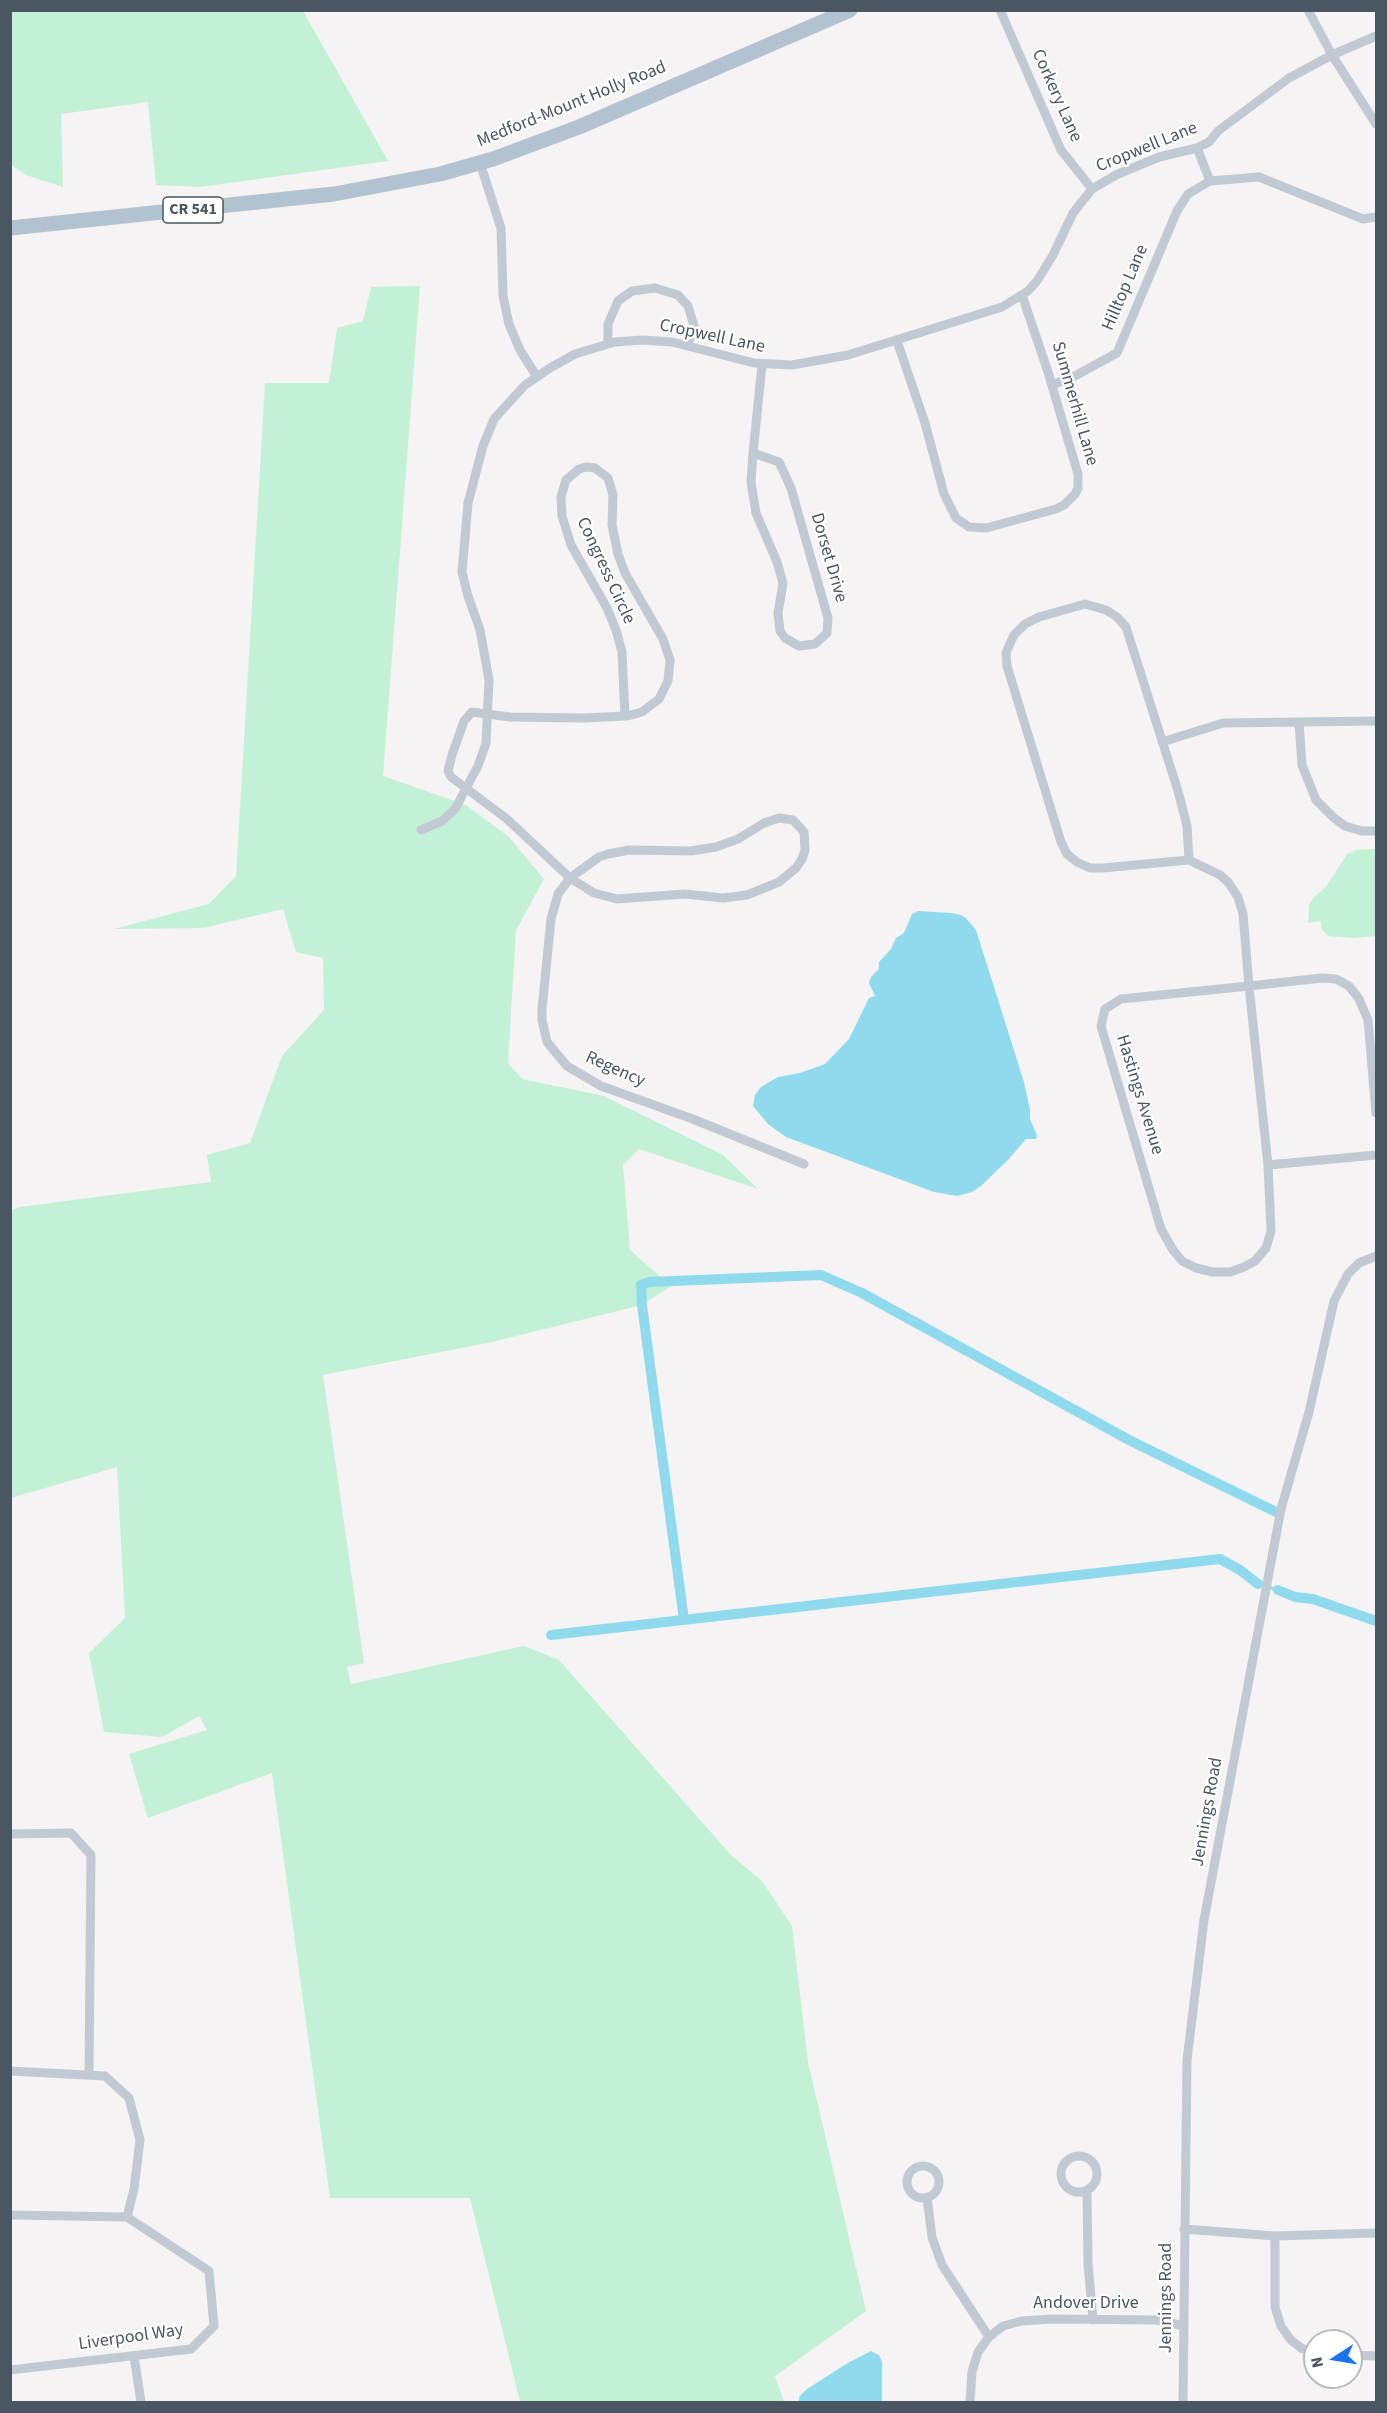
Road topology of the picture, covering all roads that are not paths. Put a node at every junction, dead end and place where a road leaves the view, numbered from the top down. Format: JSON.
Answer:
{"nodes":[{"id":1,"x":850,"y":10,"type":"edge"},
{"id":2,"x":1000,"y":10,"type":"edge"},
{"id":3,"x":1308,"y":10,"type":"edge"},
{"id":4,"x":1377,"y":36,"type":"edge"},
{"id":5,"x":1332,"y":55,"type":"junction"},
{"id":6,"x":1377,"y":124,"type":"edge"},
{"id":7,"x":1197,"y":148,"type":"junction"},
{"id":8,"x":480,"y":163,"type":"junction"},
{"id":9,"x":1210,"y":181,"type":"junction"},
{"id":10,"x":1092,"y":189,"type":"junction"},
{"id":11,"x":1377,"y":217,"type":"edge"},
{"id":12,"x":10,"y":228,"type":"edge"},
{"id":13,"x":1022,"y":295,"type":"junction"},
{"id":14,"x":897,"y":341,"type":"junction"},
{"id":15,"x":608,"y":344,"type":"junction"},
{"id":16,"x":688,"y":345,"type":"junction"},
{"id":17,"x":762,"y":365,"type":"junction"},
{"id":18,"x":537,"y":377,"type":"junction"},
{"id":19,"x":1052,"y":386,"type":"junction"},
{"id":20,"x":753,"y":453,"type":"junction"},
{"id":21,"x":489,"y":713,"type":"junction"},
{"id":22,"x":625,"y":716,"type":"junction"},
{"id":23,"x":1377,"y":721,"type":"edge"},
{"id":24,"x":1299,"y":722,"type":"junction"},
{"id":25,"x":1162,"y":742,"type":"junction"},
{"id":26,"x":466,"y":789,"type":"junction"},
{"id":27,"x":421,"y":830,"type":"dead end"},
{"id":28,"x":1377,"y":831,"type":"edge"},
{"id":29,"x":1189,"y":860,"type":"junction"},
{"id":30,"x":570,"y":878,"type":"junction"},
{"id":31,"x":1249,"y":986,"type":"junction"},
{"id":32,"x":1377,"y":1113,"type":"edge"},
{"id":33,"x":1377,"y":1155,"type":"edge"},
{"id":34,"x":804,"y":1164,"type":"dead end"},
{"id":35,"x":1268,"y":1165,"type":"junction"},
{"id":36,"x":1377,"y":1256,"type":"edge"},
{"id":37,"x":10,"y":1834,"type":"edge"},
{"id":38,"x":10,"y":2071,"type":"edge"},
{"id":39,"x":90,"y":2075,"type":"junction"},
{"id":40,"x":1087,"y":2191,"type":"dead end"},
{"id":41,"x":927,"y":2197,"type":"dead end"},
{"id":42,"x":10,"y":2215,"type":"edge"},
{"id":43,"x":127,"y":2217,"type":"junction"},
{"id":44,"x":1184,"y":2229,"type":"junction"},
{"id":45,"x":1377,"y":2233,"type":"edge"},
{"id":46,"x":1275,"y":2236,"type":"junction"},
{"id":47,"x":1093,"y":2320,"type":"junction"},
{"id":48,"x":1184,"y":2326,"type":"junction"},
{"id":49,"x":989,"y":2337,"type":"junction"},
{"id":50,"x":1303,"y":2349,"type":"edge"},
{"id":51,"x":134,"y":2356,"type":"junction"},
{"id":52,"x":10,"y":2370,"type":"edge"},
{"id":53,"x":141,"y":2403,"type":"edge"},
{"id":54,"x":970,"y":2403,"type":"edge"},
{"id":55,"x":1183,"y":2403,"type":"edge"}],
"edges":[{"from":1,"to":8,"type":"main road","name":"Medford-Mount Holly Road","number":"CR 541"},
{"from":2,"to":10,"type":"street","name":"Corkery Lane"},
{"from":3,"to":5,"type":"street"},
{"from":4,"to":5,"type":"street","name":"Cropwell Lane"},
{"from":5,"to":6,"type":"street"},
{"from":5,"to":7,"type":"street","name":"Cropwell Lane"},
{"from":7,"to":9,"type":"street"},
{"from":7,"to":10,"type":"street","name":"Cropwell Lane"},
{"from":8,"to":12,"type":"main road","name":"Medford-Mount Holly Road","number":"CR 541"},
{"from":8,"to":18,"type":"street"},
{"from":9,"to":11,"type":"street","name":"Hilltop Lane"},
{"from":9,"to":19,"type":"street","name":"Hilltop Lane"},
{"from":10,"to":13,"type":"street","name":"Cropwell Lane"},
{"from":13,"to":14,"type":"street","name":"Cropwell Lane"},
{"from":13,"to":19,"type":"street","name":"Summerhill Lane"},
{"from":14,"to":17,"type":"street","name":"Cropwell Lane"},
{"from":14,"to":19,"type":"street","name":"Summerhill Lane"},
{"from":15,"to":16,"type":"street","name":"Cropwell Lane"},
{"from":15,"to":16,"type":"street"},
{"from":15,"to":18,"type":"street","name":"Cropwell Lane"},
{"from":16,"to":17,"type":"street","name":"Cropwell Lane"},
{"from":17,"to":20,"type":"street","name":"Dorset Drive"},
{"from":18,"to":21,"type":"street","name":"Cropwell Lane"},
{"from":20,"to":20,"type":"street","name":"Dorset Drive"},
{"from":21,"to":22,"type":"street","name":"Congress Circle"},
{"from":21,"to":26,"type":"street","name":"Cropwell Lane"},
{"from":21,"to":26,"type":"street"},
{"from":22,"to":22,"type":"street","name":"Congress Circle"},
{"from":23,"to":24,"type":"street"},
{"from":24,"to":25,"type":"street"},
{"from":24,"to":28,"type":"street"},
{"from":25,"to":29,"type":"street"},
{"from":25,"to":29,"type":"street"},
{"from":26,"to":27,"type":"street","name":"Cropwell Lane"},
{"from":26,"to":30,"type":"street"},
{"from":29,"to":31,"type":"street"},
{"from":30,"to":30,"type":"street"},
{"from":30,"to":34,"type":"street","name":"Regency"},
{"from":31,"to":32,"type":"street"},
{"from":31,"to":35,"type":"street","name":"Hastings Avenue"},
{"from":31,"to":35,"type":"street","name":"Hastings Avenue"},
{"from":33,"to":35,"type":"street"},
{"from":36,"to":44,"type":"street","name":"Jennings Road"},
{"from":37,"to":39,"type":"street"},
{"from":38,"to":39,"type":"street"},
{"from":39,"to":43,"type":"street"},
{"from":40,"to":47,"type":"street"},
{"from":41,"to":49,"type":"street"},
{"from":42,"to":43,"type":"street"},
{"from":43,"to":51,"type":"street","name":"Liverpool Way"},
{"from":44,"to":46,"type":"street"},
{"from":44,"to":48,"type":"street","name":"Jennings Road"},
{"from":45,"to":46,"type":"street"},
{"from":46,"to":50,"type":"street"},
{"from":47,"to":48,"type":"street","name":"Andover Drive"},
{"from":47,"to":49,"type":"street","name":"Andover Drive"},
{"from":48,"to":55,"type":"street","name":"Jennings Road"},
{"from":49,"to":54,"type":"street"},
{"from":51,"to":52,"type":"street","name":"Liverpool Way"},
{"from":51,"to":53,"type":"street"}]}
